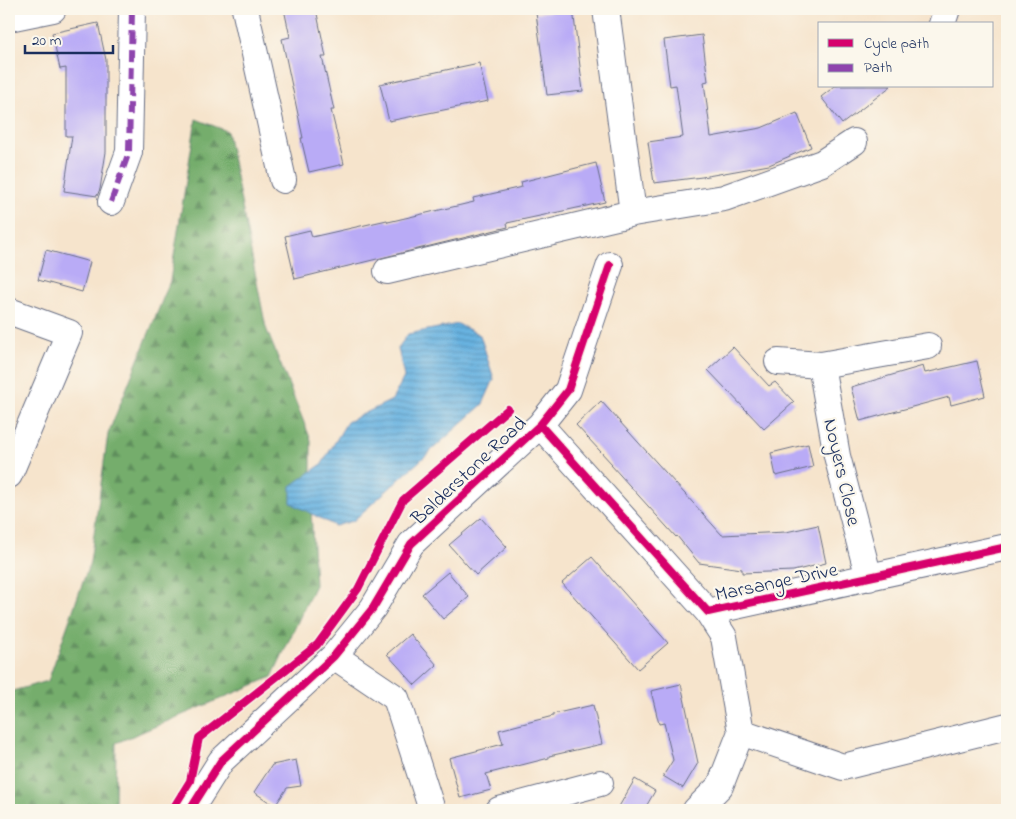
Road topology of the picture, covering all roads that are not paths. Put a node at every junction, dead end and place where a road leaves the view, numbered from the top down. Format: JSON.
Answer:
{"nodes":[{"id":1,"x":53,"y":9,"type":"edge"},
{"id":2,"x":132,"y":9,"type":"edge"},
{"id":3,"x":245,"y":9,"type":"edge"},
{"id":4,"x":606,"y":9,"type":"edge"},
{"id":5,"x":948,"y":9,"type":"edge"},
{"id":6,"x":9,"y":18,"type":"edge"},
{"id":7,"x":943,"y":22,"type":"edge"},
{"id":8,"x":854,"y":142,"type":"dead end"},
{"id":9,"x":283,"y":180,"type":"dead end"},
{"id":10,"x":111,"y":202,"type":"dead end"},
{"id":11,"x":633,"y":213,"type":"junction"},
{"id":12,"x":610,"y":265,"type":"dead end"},
{"id":13,"x":387,"y":271,"type":"dead end"},
{"id":14,"x":9,"y":311,"type":"edge"},
{"id":15,"x":928,"y":346,"type":"dead end"},
{"id":16,"x":778,"y":362,"type":"dead end"},
{"id":17,"x":821,"y":365,"type":"junction"},
{"id":18,"x":540,"y":425,"type":"junction"},
{"id":19,"x":9,"y":475,"type":"edge"},
{"id":20,"x":1007,"y":547,"type":"edge"},
{"id":21,"x":869,"y":578,"type":"junction"},
{"id":22,"x":708,"y":612,"type":"junction"},
{"id":23,"x":334,"y":656,"type":"junction"},
{"id":24,"x":1007,"y":726,"type":"edge"},
{"id":25,"x":741,"y":732,"type":"junction"},
{"id":26,"x":600,"y":782,"type":"dead end"},
{"id":27,"x":190,"y":810,"type":"edge"},
{"id":28,"x":432,"y":810,"type":"edge"},
{"id":29,"x":499,"y":810,"type":"edge"},
{"id":30,"x":696,"y":810,"type":"edge"}],
"edges":[{"from":1,"to":6,"type":"street"},
{"from":2,"to":10,"type":"street"},
{"from":3,"to":9,"type":"street"},
{"from":4,"to":11,"type":"street"},
{"from":5,"to":7,"type":"street"},
{"from":8,"to":11,"type":"street"},
{"from":11,"to":13,"type":"street"},
{"from":12,"to":18,"type":"street","name":"Balderstone Road"},
{"from":14,"to":19,"type":"street"},
{"from":15,"to":17,"type":"street"},
{"from":16,"to":17,"type":"street"},
{"from":17,"to":21,"type":"street","name":"Noyers Close"},
{"from":18,"to":22,"type":"street","name":"Marsange Drive"},
{"from":18,"to":23,"type":"street","name":"Balderstone Road"},
{"from":20,"to":21,"type":"street","name":"Marsange Drive"},
{"from":21,"to":22,"type":"street","name":"Marsange Drive"},
{"from":22,"to":25,"type":"street"},
{"from":23,"to":27,"type":"street","name":"Balderstone Road"},
{"from":23,"to":28,"type":"street"},
{"from":24,"to":25,"type":"street"},
{"from":25,"to":30,"type":"street"},
{"from":26,"to":29,"type":"street"}]}
